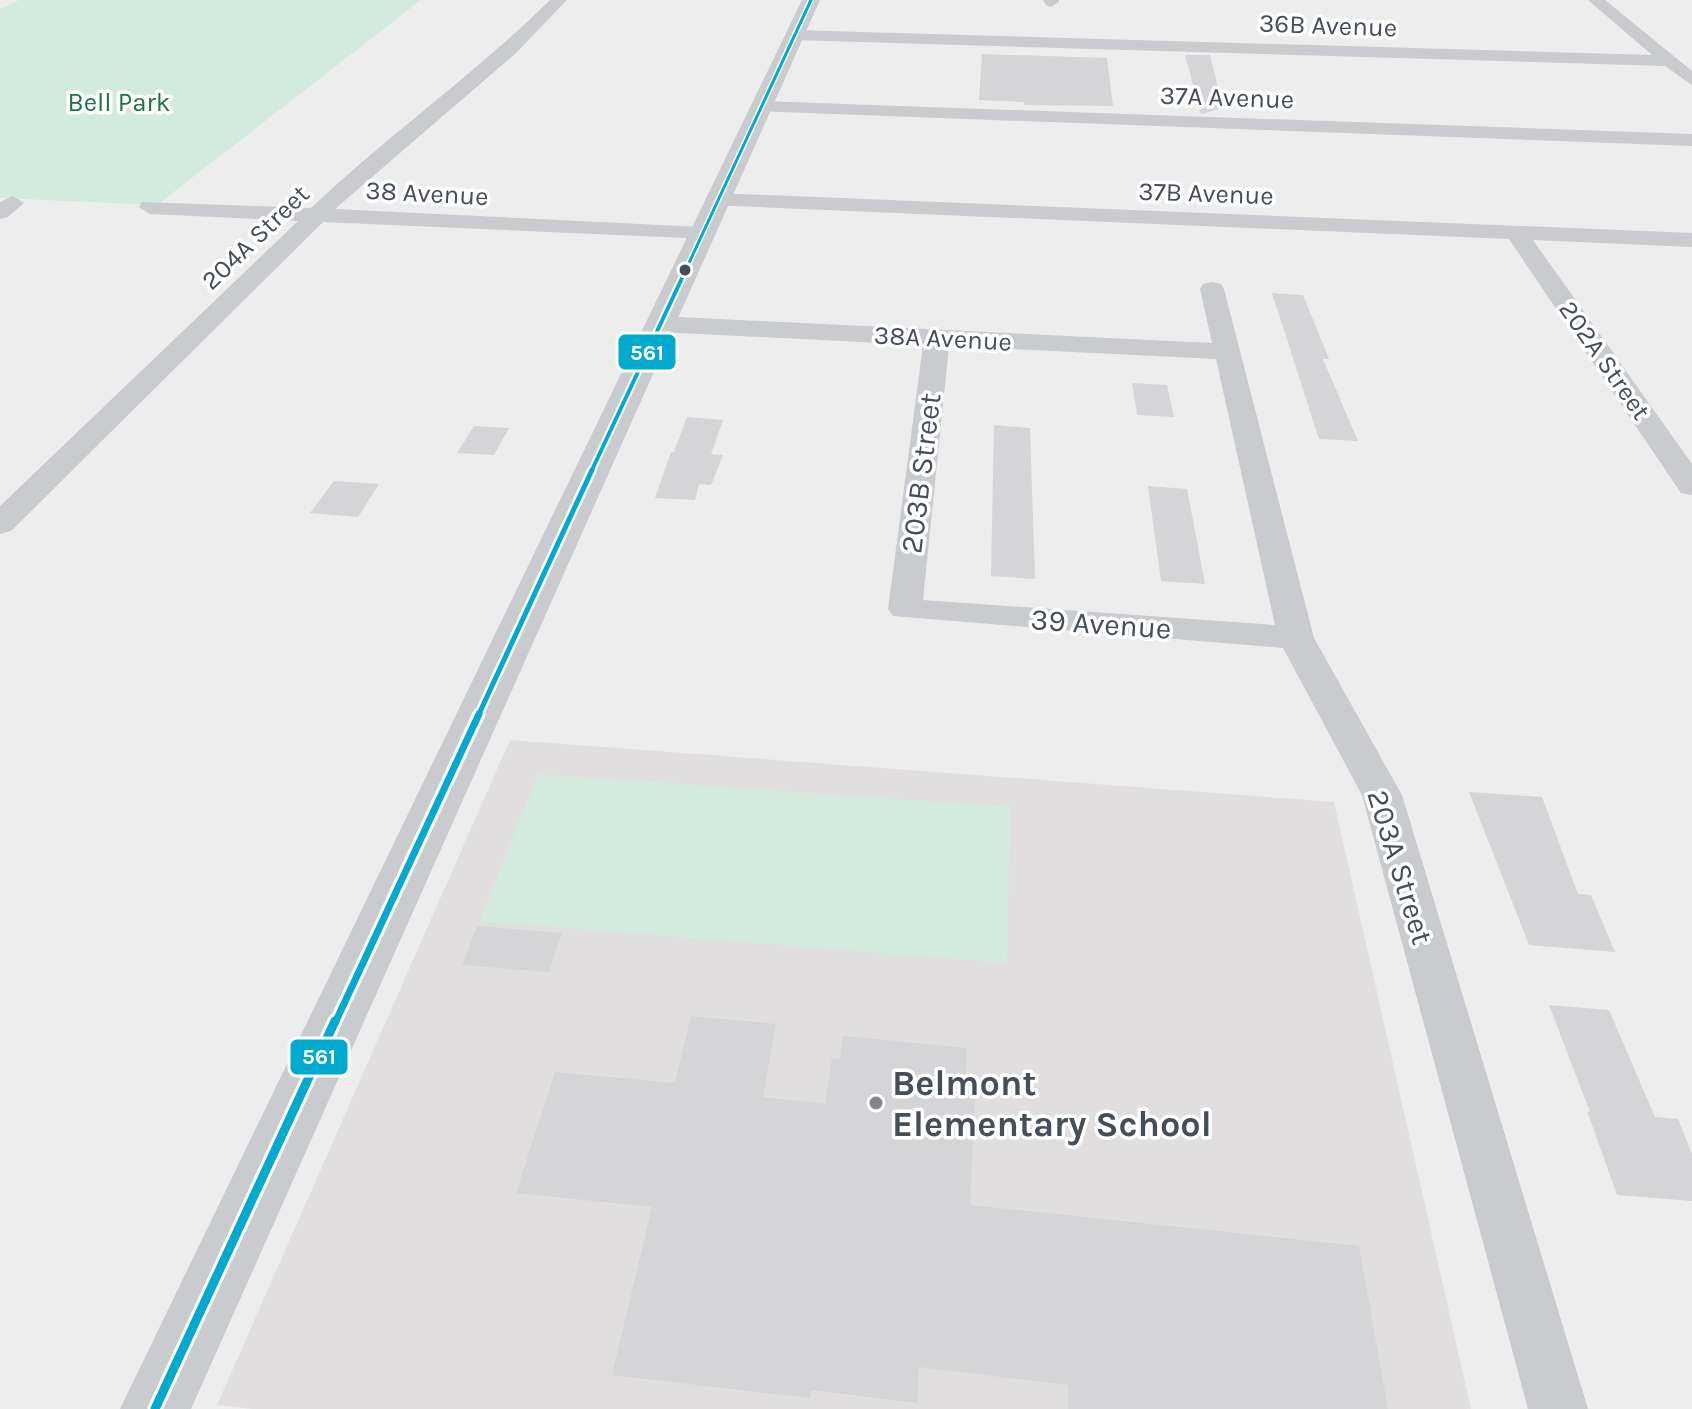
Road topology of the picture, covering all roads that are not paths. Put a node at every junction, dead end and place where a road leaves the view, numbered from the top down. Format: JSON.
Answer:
{"nodes":[{"id":1,"x":559,"y":0,"type":"edge"},
{"id":2,"x":811,"y":0,"type":"edge"},
{"id":3,"x":1596,"y":0,"type":"edge"},
{"id":4,"x":794,"y":35,"type":"junction"},
{"id":5,"x":1669,"y":61,"type":"junction"},
{"id":6,"x":1689,"y":76,"type":"edge"},
{"id":7,"x":760,"y":107,"type":"junction"},
{"id":8,"x":1692,"y":140,"type":"edge"},
{"id":9,"x":717,"y":200,"type":"junction"},
{"id":10,"x":150,"y":207,"type":"dead end"},
{"id":11,"x":317,"y":216,"type":"junction"},
{"id":12,"x":701,"y":234,"type":"junction"},
{"id":13,"x":1517,"y":234,"type":"junction"},
{"id":14,"x":1692,"y":240,"type":"edge"},
{"id":15,"x":1212,"y":289,"type":"dead end"},
{"id":16,"x":659,"y":324,"type":"junction"},
{"id":17,"x":937,"y":338,"type":"junction"},
{"id":18,"x":1227,"y":352,"type":"junction"},
{"id":19,"x":1692,"y":486,"type":"edge"},
{"id":20,"x":0,"y":524,"type":"edge"},
{"id":21,"x":905,"y":609,"type":"joint"},
{"id":22,"x":1296,"y":638,"type":"junction"},
{"id":23,"x":155,"y":1409,"type":"edge"},
{"id":24,"x":1558,"y":1409,"type":"edge"}],
"edges":[{"from":1,"to":11,"type":"street","name":"204A Street"},
{"from":2,"to":4,"type":"street"},
{"from":3,"to":5,"type":"street"},
{"from":4,"to":5,"type":"street","name":"36B Avenue"},
{"from":4,"to":7,"type":"street"},
{"from":5,"to":6,"type":"street"},
{"from":7,"to":8,"type":"street","name":"37A Avenue"},
{"from":7,"to":9,"type":"street"},
{"from":9,"to":12,"type":"street"},
{"from":9,"to":13,"type":"street","name":"37B Avenue"},
{"from":10,"to":11,"type":"street","name":"38 Avenue"},
{"from":11,"to":12,"type":"street","name":"38 Avenue"},
{"from":11,"to":20,"type":"street","name":"204A Street"},
{"from":12,"to":16,"type":"street"},
{"from":13,"to":14,"type":"street","name":"37B Avenue"},
{"from":13,"to":19,"type":"street","name":"202A Street"},
{"from":15,"to":18,"type":"street","name":"203A Street"},
{"from":16,"to":17,"type":"street","name":"38A Avenue"},
{"from":16,"to":23,"type":"street"},
{"from":17,"to":18,"type":"street","name":"38A Avenue"},
{"from":17,"to":21,"type":"street","name":"203B Street"},
{"from":18,"to":22,"type":"street","name":"203A Street"},
{"from":21,"to":22,"type":"street","name":"39 Avenue"},
{"from":22,"to":24,"type":"street","name":"203A Street"}]}
